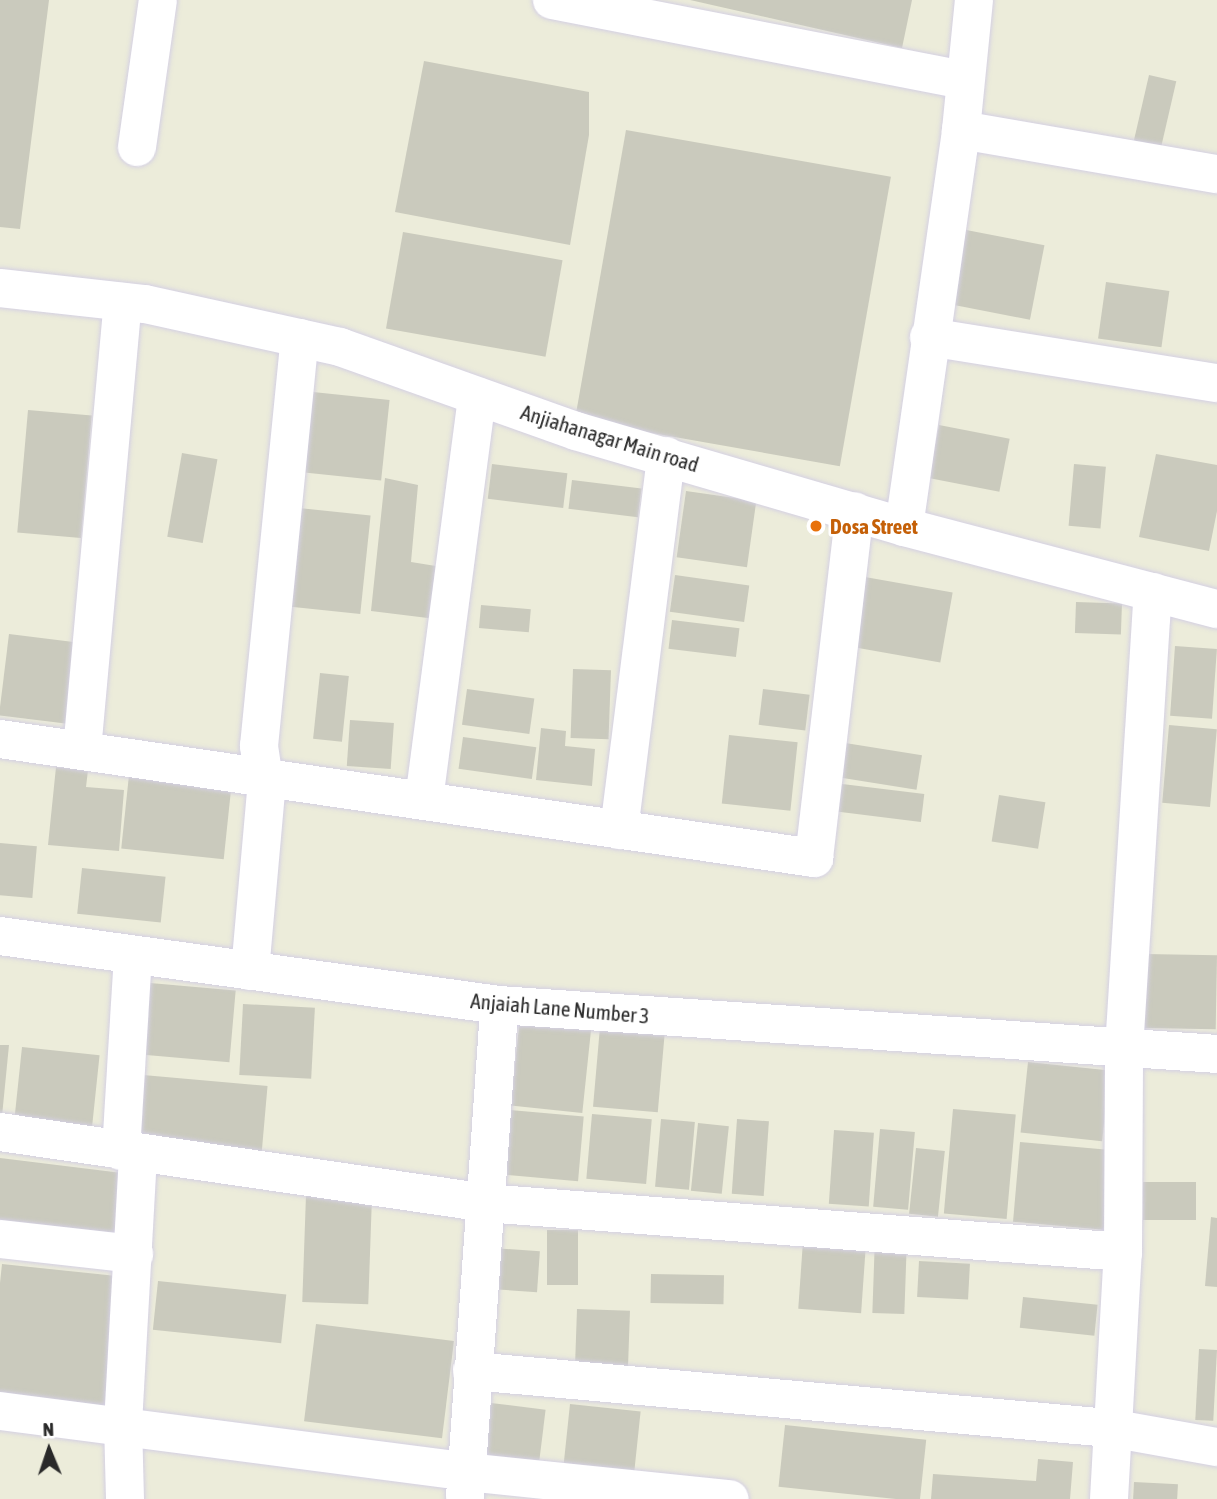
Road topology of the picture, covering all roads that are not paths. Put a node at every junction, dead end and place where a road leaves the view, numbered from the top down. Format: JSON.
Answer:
{"nodes":[{"id":1,"x":158,"y":0,"type":"edge"},
{"id":2,"x":552,"y":0,"type":"edge"},
{"id":3,"x":974,"y":0,"type":"edge"},
{"id":4,"x":963,"y":80,"type":"junction"},
{"id":5,"x":961,"y":130,"type":"junction"},
{"id":6,"x":137,"y":147,"type":"dead end"},
{"id":7,"x":1217,"y":174,"type":"edge"},
{"id":8,"x":0,"y":288,"type":"edge"},
{"id":9,"x":123,"y":302,"type":"junction"},
{"id":10,"x":929,"y":337,"type":"junction"},
{"id":11,"x":300,"y":338,"type":"junction"},
{"id":12,"x":1217,"y":383,"type":"edge"},
{"id":13,"x":477,"y":396,"type":"junction"},
{"id":14,"x":666,"y":456,"type":"junction"},
{"id":15,"x":855,"y":511,"type":"junction"},
{"id":16,"x":904,"y":527,"type":"junction"},
{"id":17,"x":1153,"y":592,"type":"junction"},
{"id":18,"x":1217,"y":609,"type":"edge"},
{"id":19,"x":0,"y":739,"type":"edge"},
{"id":20,"x":82,"y":750,"type":"junction"},
{"id":21,"x":264,"y":776,"type":"junction"},
{"id":22,"x":424,"y":800,"type":"junction"},
{"id":23,"x":619,"y":830,"type":"junction"},
{"id":24,"x":0,"y":936,"type":"edge"},
{"id":25,"x":133,"y":956,"type":"junction"},
{"id":26,"x":250,"y":971,"type":"junction"},
{"id":27,"x":499,"y":1005,"type":"junction"},
{"id":28,"x":1124,"y":1049,"type":"junction"},
{"id":29,"x":1217,"y":1054,"type":"edge"},
{"id":30,"x":0,"y":1132,"type":"edge"},
{"id":31,"x":130,"y":1152,"type":"junction"},
{"id":32,"x":485,"y":1203,"type":"junction"},
{"id":33,"x":0,"y":1239,"type":"edge"},
{"id":34,"x":1124,"y":1252,"type":"junction"},
{"id":35,"x":134,"y":1254,"type":"junction"},
{"id":36,"x":472,"y":1370,"type":"junction"},
{"id":37,"x":0,"y":1411,"type":"edge"},
{"id":38,"x":123,"y":1424,"type":"junction"},
{"id":39,"x":1110,"y":1427,"type":"junction"},
{"id":40,"x":1217,"y":1447,"type":"edge"},
{"id":41,"x":466,"y":1486,"type":"edge"},
{"id":42,"x":125,"y":1499,"type":"edge"},
{"id":43,"x":730,"y":1499,"type":"edge"},
{"id":44,"x":1109,"y":1499,"type":"edge"}],
"edges":[{"from":1,"to":6,"type":"street"},
{"from":2,"to":4,"type":"street"},
{"from":3,"to":4,"type":"street"},
{"from":4,"to":5,"type":"street"},
{"from":5,"to":7,"type":"street"},
{"from":5,"to":10,"type":"street"},
{"from":8,"to":9,"type":"street","name":"Anjiahanagar Main road"},
{"from":9,"to":11,"type":"street","name":"Anjiahanagar Main road"},
{"from":9,"to":20,"type":"street"},
{"from":10,"to":12,"type":"street"},
{"from":10,"to":16,"type":"street"},
{"from":11,"to":13,"type":"street","name":"Anjiahanagar Main road"},
{"from":11,"to":21,"type":"street"},
{"from":13,"to":14,"type":"street","name":"Anjiahanagar Main road"},
{"from":13,"to":22,"type":"street"},
{"from":14,"to":15,"type":"street","name":"Anjiahanagar Main road"},
{"from":14,"to":23,"type":"street"},
{"from":15,"to":16,"type":"street","name":"Anjiahanagar Main road"},
{"from":15,"to":23,"type":"street"},
{"from":16,"to":17,"type":"street","name":"Anjiahanagar Main road"},
{"from":17,"to":18,"type":"street","name":"Anjiahanagar Main road"},
{"from":17,"to":28,"type":"street"},
{"from":19,"to":20,"type":"street"},
{"from":20,"to":21,"type":"street"},
{"from":21,"to":22,"type":"street"},
{"from":21,"to":26,"type":"street"},
{"from":22,"to":23,"type":"street"},
{"from":24,"to":25,"type":"street","name":"Anjaiah Lane Number 3"},
{"from":25,"to":26,"type":"street","name":"Anjaiah Lane Number 3"},
{"from":25,"to":31,"type":"street"},
{"from":26,"to":27,"type":"street","name":"Anjaiah Lane Number 3"},
{"from":27,"to":28,"type":"street","name":"Anjaiah Lane Number 3"},
{"from":27,"to":32,"type":"street"},
{"from":28,"to":29,"type":"street","name":"Anjaiah Lane Number 3"},
{"from":28,"to":34,"type":"street"},
{"from":30,"to":31,"type":"street"},
{"from":31,"to":32,"type":"street"},
{"from":31,"to":35,"type":"street"},
{"from":32,"to":34,"type":"street"},
{"from":32,"to":36,"type":"street"},
{"from":33,"to":35,"type":"street"},
{"from":34,"to":39,"type":"street"},
{"from":35,"to":38,"type":"street"},
{"from":36,"to":39,"type":"street"},
{"from":36,"to":41,"type":"street"},
{"from":37,"to":38,"type":"street"},
{"from":38,"to":41,"type":"street"},
{"from":38,"to":42,"type":"street"},
{"from":39,"to":40,"type":"street"},
{"from":39,"to":44,"type":"street"},
{"from":41,"to":43,"type":"street"}]}
